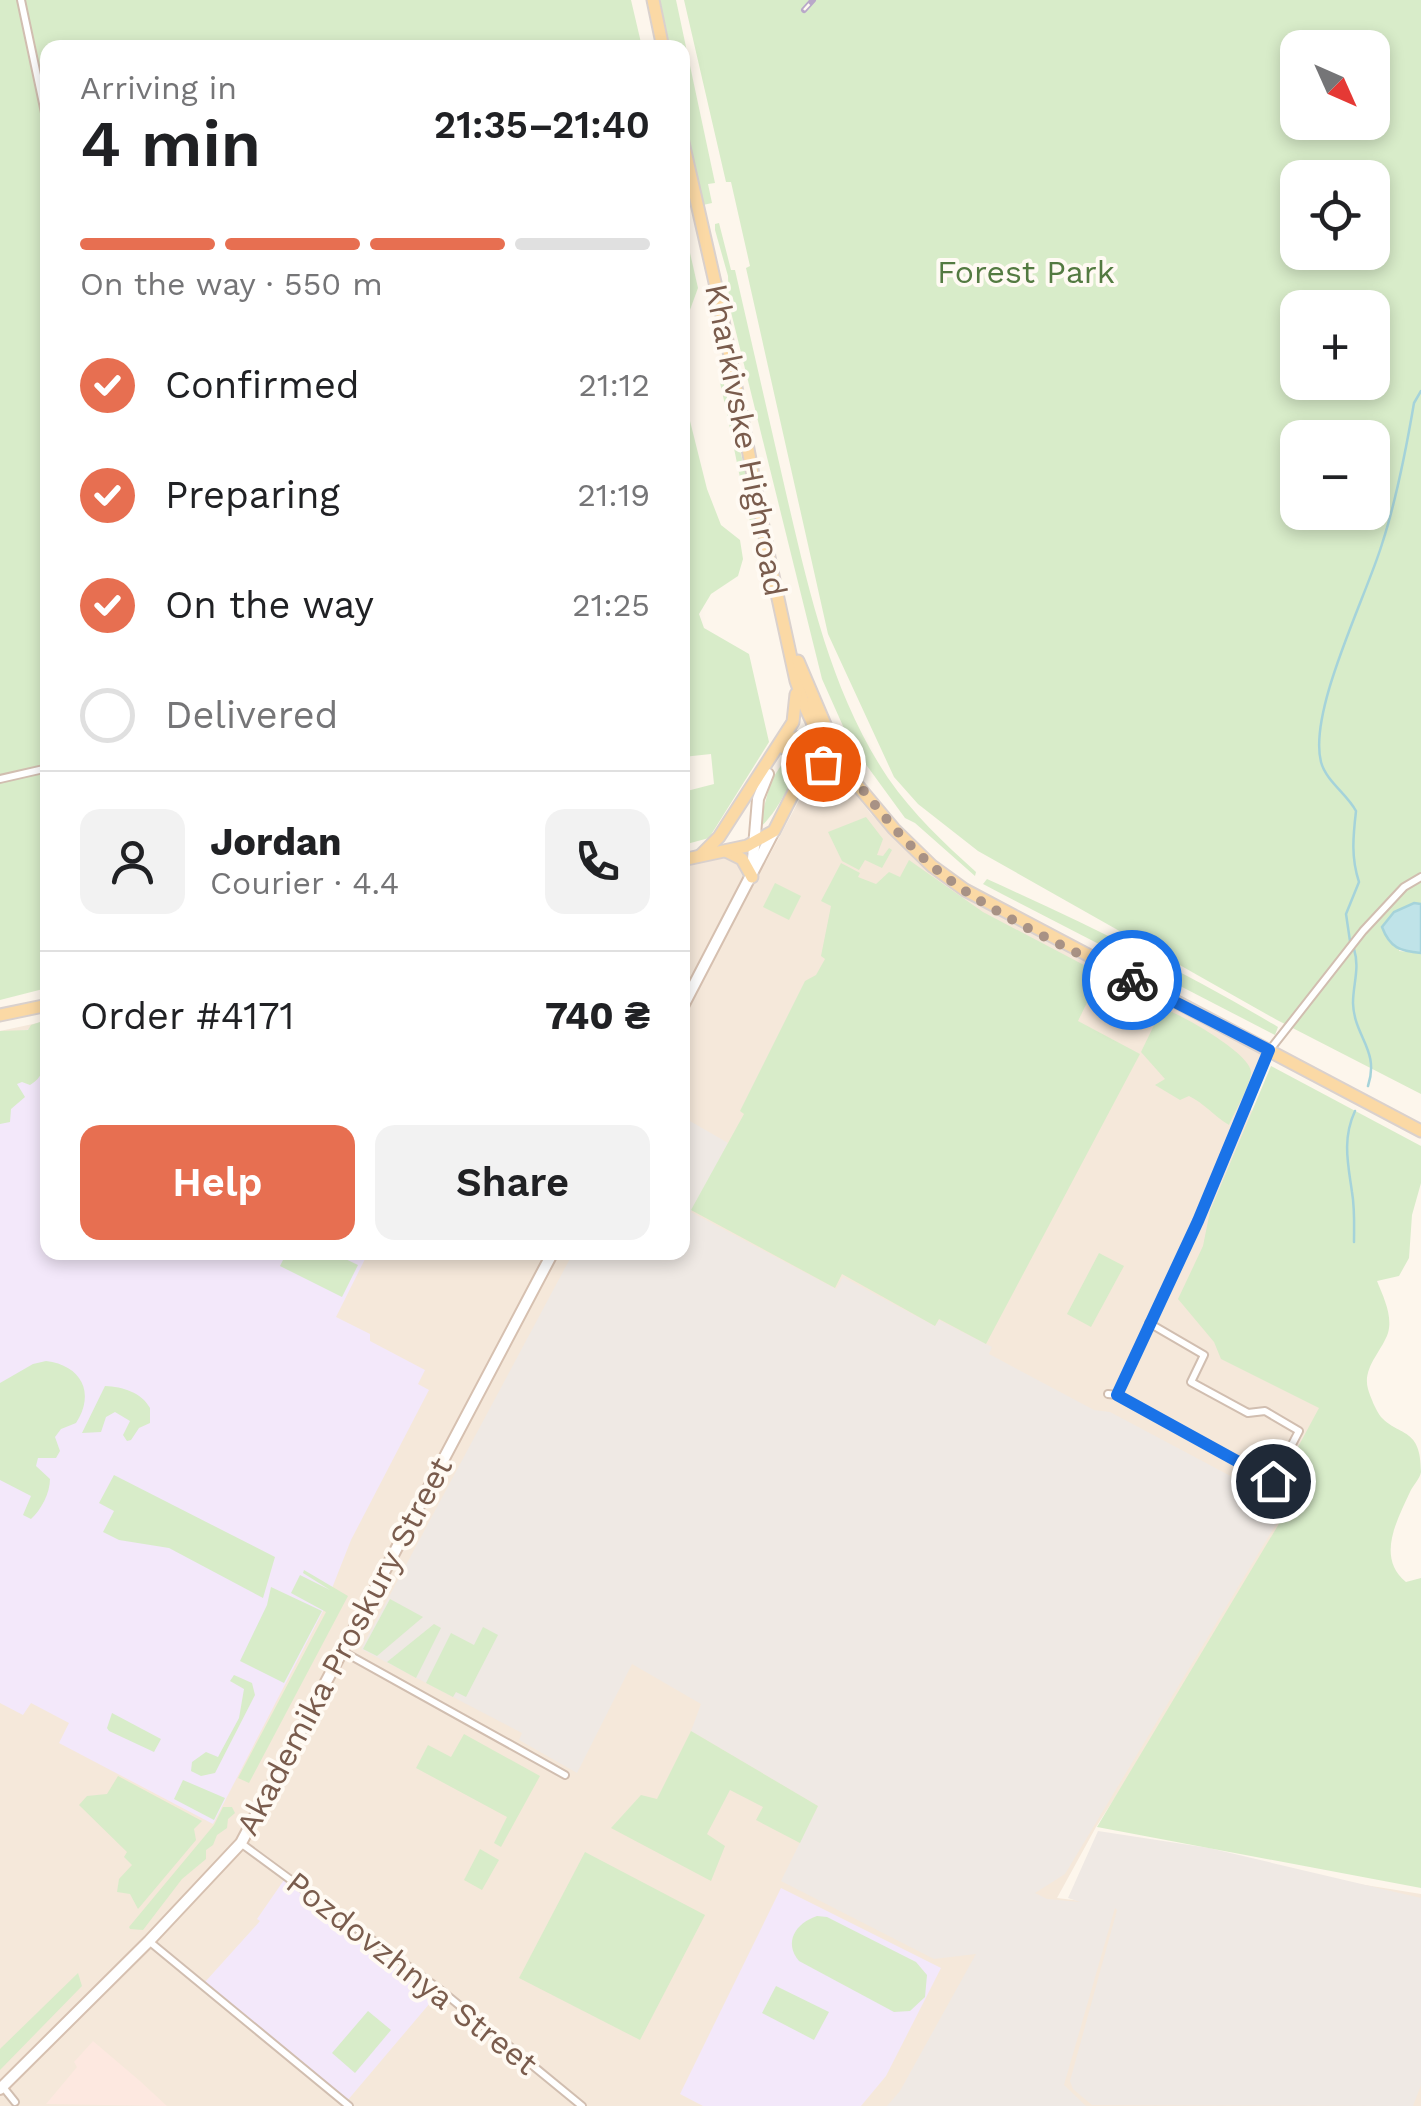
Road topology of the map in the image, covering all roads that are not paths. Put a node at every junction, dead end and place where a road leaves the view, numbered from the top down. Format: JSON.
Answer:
{"nodes":[{"id":1,"x":21,"y":0,"type":"edge"},
{"id":2,"x":653,"y":0,"type":"edge"},
{"id":3,"x":661,"y":40,"type":"edge"},
{"id":4,"x":40,"y":89,"type":"edge"},
{"id":5,"x":690,"y":176,"type":"edge"},
{"id":6,"x":784,"y":625,"type":"junction"},
{"id":7,"x":796,"y":681,"type":"junction"},
{"id":8,"x":813,"y":701,"type":"junction"},
{"id":9,"x":795,"y":717,"type":"junction"},
{"id":10,"x":817,"y":736,"type":"junction"},
{"id":11,"x":784,"y":748,"type":"junction"},
{"id":12,"x":840,"y":759,"type":"junction"},
{"id":13,"x":40,"y":770,"type":"edge"},
{"id":14,"x":805,"y":772,"type":"junction"},
{"id":15,"x":768,"y":774,"type":"junction"},
{"id":16,"x":0,"y":779,"type":"edge"},
{"id":17,"x":774,"y":831,"type":"junction"},
{"id":18,"x":754,"y":842,"type":"junction"},
{"id":19,"x":726,"y":851,"type":"junction"},
{"id":20,"x":701,"y":855,"type":"junction"},
{"id":21,"x":690,"y":858,"type":"edge"},
{"id":22,"x":752,"y":876,"type":"junction"},
{"id":23,"x":1421,"y":877,"type":"edge"},
{"id":24,"x":690,"y":993,"type":"edge"},
{"id":25,"x":40,"y":1007,"type":"edge"},
{"id":26,"x":0,"y":1016,"type":"edge"},
{"id":27,"x":1269,"y":1050,"type":"junction"},
{"id":28,"x":1421,"y":1131,"type":"edge"},
{"id":29,"x":549,"y":1260,"type":"edge"},
{"id":30,"x":1149,"y":1323,"type":"junction"},
{"id":31,"x":342,"y":1651,"type":"junction"},
{"id":32,"x":565,"y":1775,"type":"dead end"},
{"id":33,"x":240,"y":1843,"type":"junction"},
{"id":34,"x":149,"y":1941,"type":"junction"},
{"id":35,"x":1,"y":2088,"type":"edge"},
{"id":36,"x":15,"y":2102,"type":"dead end"},
{"id":37,"x":349,"y":2106,"type":"edge"},
{"id":38,"x":582,"y":2106,"type":"edge"}],
"edges":[{"from":1,"to":4,"type":"street"},
{"from":2,"to":3,"type":"main road"},
{"from":5,"to":6,"type":"main road","name":"Kharkivske Highroad"},
{"from":6,"to":7,"type":"main road","name":"Kharkivske Highroad"},
{"from":6,"to":8,"type":"main road","name":"Kharkivske Highroad"},
{"from":7,"to":9,"type":"main road"},
{"from":7,"to":10,"type":"main road","name":"Kharkivske Highroad"},
{"from":8,"to":10,"type":"main road"},
{"from":8,"to":12,"type":"main road","name":"Kharkivske Highroad"},
{"from":9,"to":11,"type":"main road"},
{"from":9,"to":20,"type":"main road"},
{"from":10,"to":11,"type":"main road"},
{"from":10,"to":12,"type":"main road","name":"Kharkivske Highroad"},
{"from":10,"to":14,"type":"main road"},
{"from":11,"to":15,"type":"main road"},
{"from":12,"to":14,"type":"main road"},
{"from":12,"to":27,"type":"main road","name":"Kharkivske Highroad"},
{"from":13,"to":16,"type":"street"},
{"from":14,"to":17,"type":"main road"},
{"from":15,"to":18,"type":"street"},
{"from":15,"to":20,"type":"main road"},
{"from":17,"to":18,"type":"main road"},
{"from":17,"to":22,"type":"street"},
{"from":18,"to":19,"type":"main road"},
{"from":18,"to":22,"type":"street"},
{"from":19,"to":20,"type":"main road"},
{"from":19,"to":22,"type":"main road"},
{"from":20,"to":21,"type":"main road"},
{"from":22,"to":24,"type":"street"},
{"from":23,"to":27,"type":"street"},
{"from":25,"to":26,"type":"main road"},
{"from":27,"to":28,"type":"main road","name":"Kharkivske Highroad"},
{"from":27,"to":30,"type":"street"},
{"from":29,"to":31,"type":"street","name":"Akademika Proskury Street"},
{"from":30,"to":30,"type":"street"},
{"from":31,"to":32,"type":"street"},
{"from":31,"to":33,"type":"street","name":"Akademika Proskury Street"},
{"from":33,"to":34,"type":"street","name":"Akademika Proskury Street"},
{"from":33,"to":38,"type":"street","name":"Pozdovzhnya Street"},
{"from":34,"to":35,"type":"street","name":"Akademika Proskury Street"},
{"from":34,"to":37,"type":"street"},
{"from":35,"to":36,"type":"street"}]}
